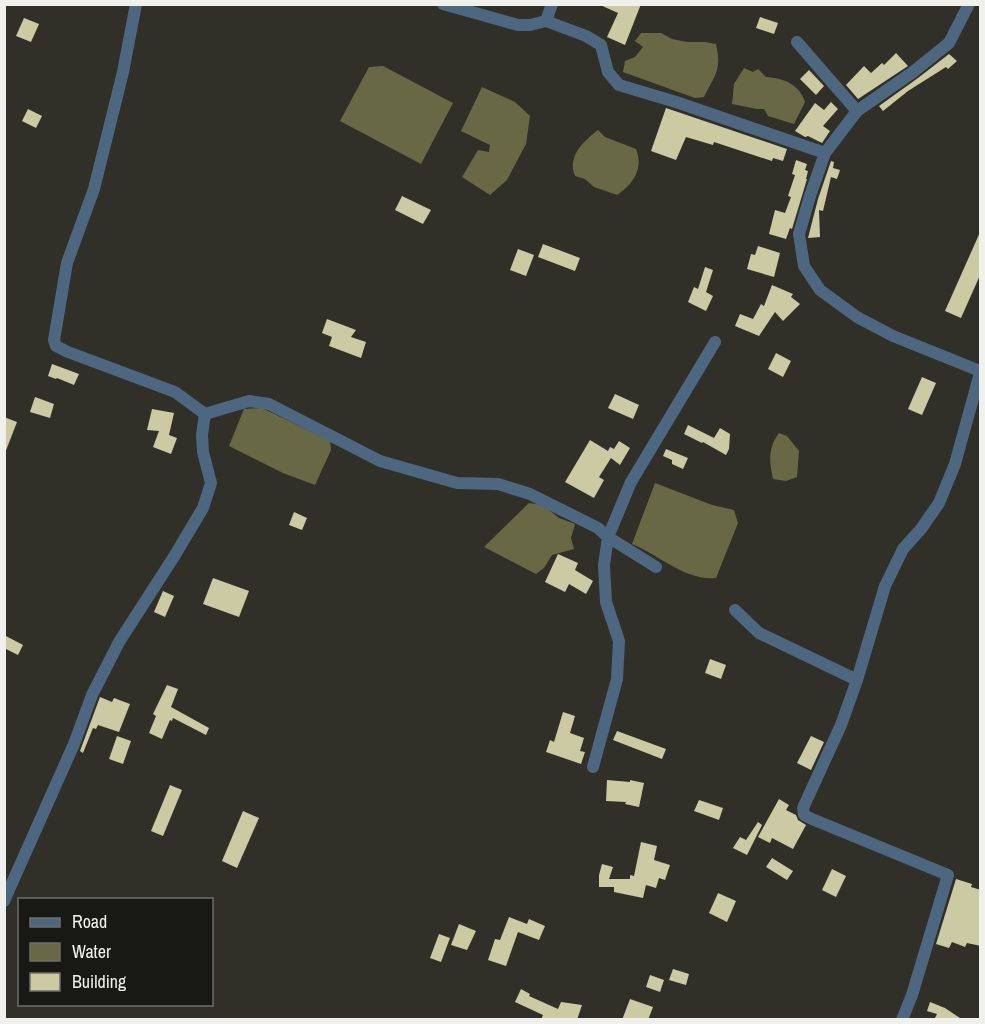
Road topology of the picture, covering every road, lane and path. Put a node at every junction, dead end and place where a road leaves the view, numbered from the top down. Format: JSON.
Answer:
{"nodes":[{"id":1,"x":136,"y":4,"type":"edge"},
{"id":2,"x":443,"y":4,"type":"edge"},
{"id":3,"x":552,"y":4,"type":"edge"},
{"id":4,"x":969,"y":4,"type":"edge"},
{"id":5,"x":546,"y":21,"type":"junction"},
{"id":6,"x":797,"y":42,"type":"dead end"},
{"id":7,"x":857,"y":111,"type":"junction"},
{"id":8,"x":825,"y":153,"type":"junction"},
{"id":9,"x":716,"y":342,"type":"dead end"},
{"id":10,"x":981,"y":372,"type":"edge"},
{"id":11,"x":205,"y":414,"type":"junction"},
{"id":12,"x":608,"y":537,"type":"junction"},
{"id":13,"x":656,"y":567,"type":"dead end"},
{"id":14,"x":735,"y":610,"type":"dead end"},
{"id":15,"x":857,"y":680,"type":"junction"},
{"id":16,"x":593,"y":767,"type":"dead end"},
{"id":17,"x":4,"y":902,"type":"edge"},
{"id":18,"x":902,"y":1020,"type":"edge"}],
"edges":[{"from":1,"to":11,"type":"street"},
{"from":2,"to":5,"type":"street"},
{"from":3,"to":5,"type":"street"},
{"from":4,"to":7,"type":"street"},
{"from":5,"to":8,"type":"street"},
{"from":6,"to":7,"type":"street"},
{"from":7,"to":8,"type":"street"},
{"from":8,"to":10,"type":"street"},
{"from":9,"to":12,"type":"street"},
{"from":10,"to":15,"type":"street"},
{"from":11,"to":12,"type":"street"},
{"from":11,"to":17,"type":"street"},
{"from":12,"to":13,"type":"street"},
{"from":12,"to":16,"type":"street"},
{"from":14,"to":15,"type":"street"},
{"from":15,"to":18,"type":"street"}]}
